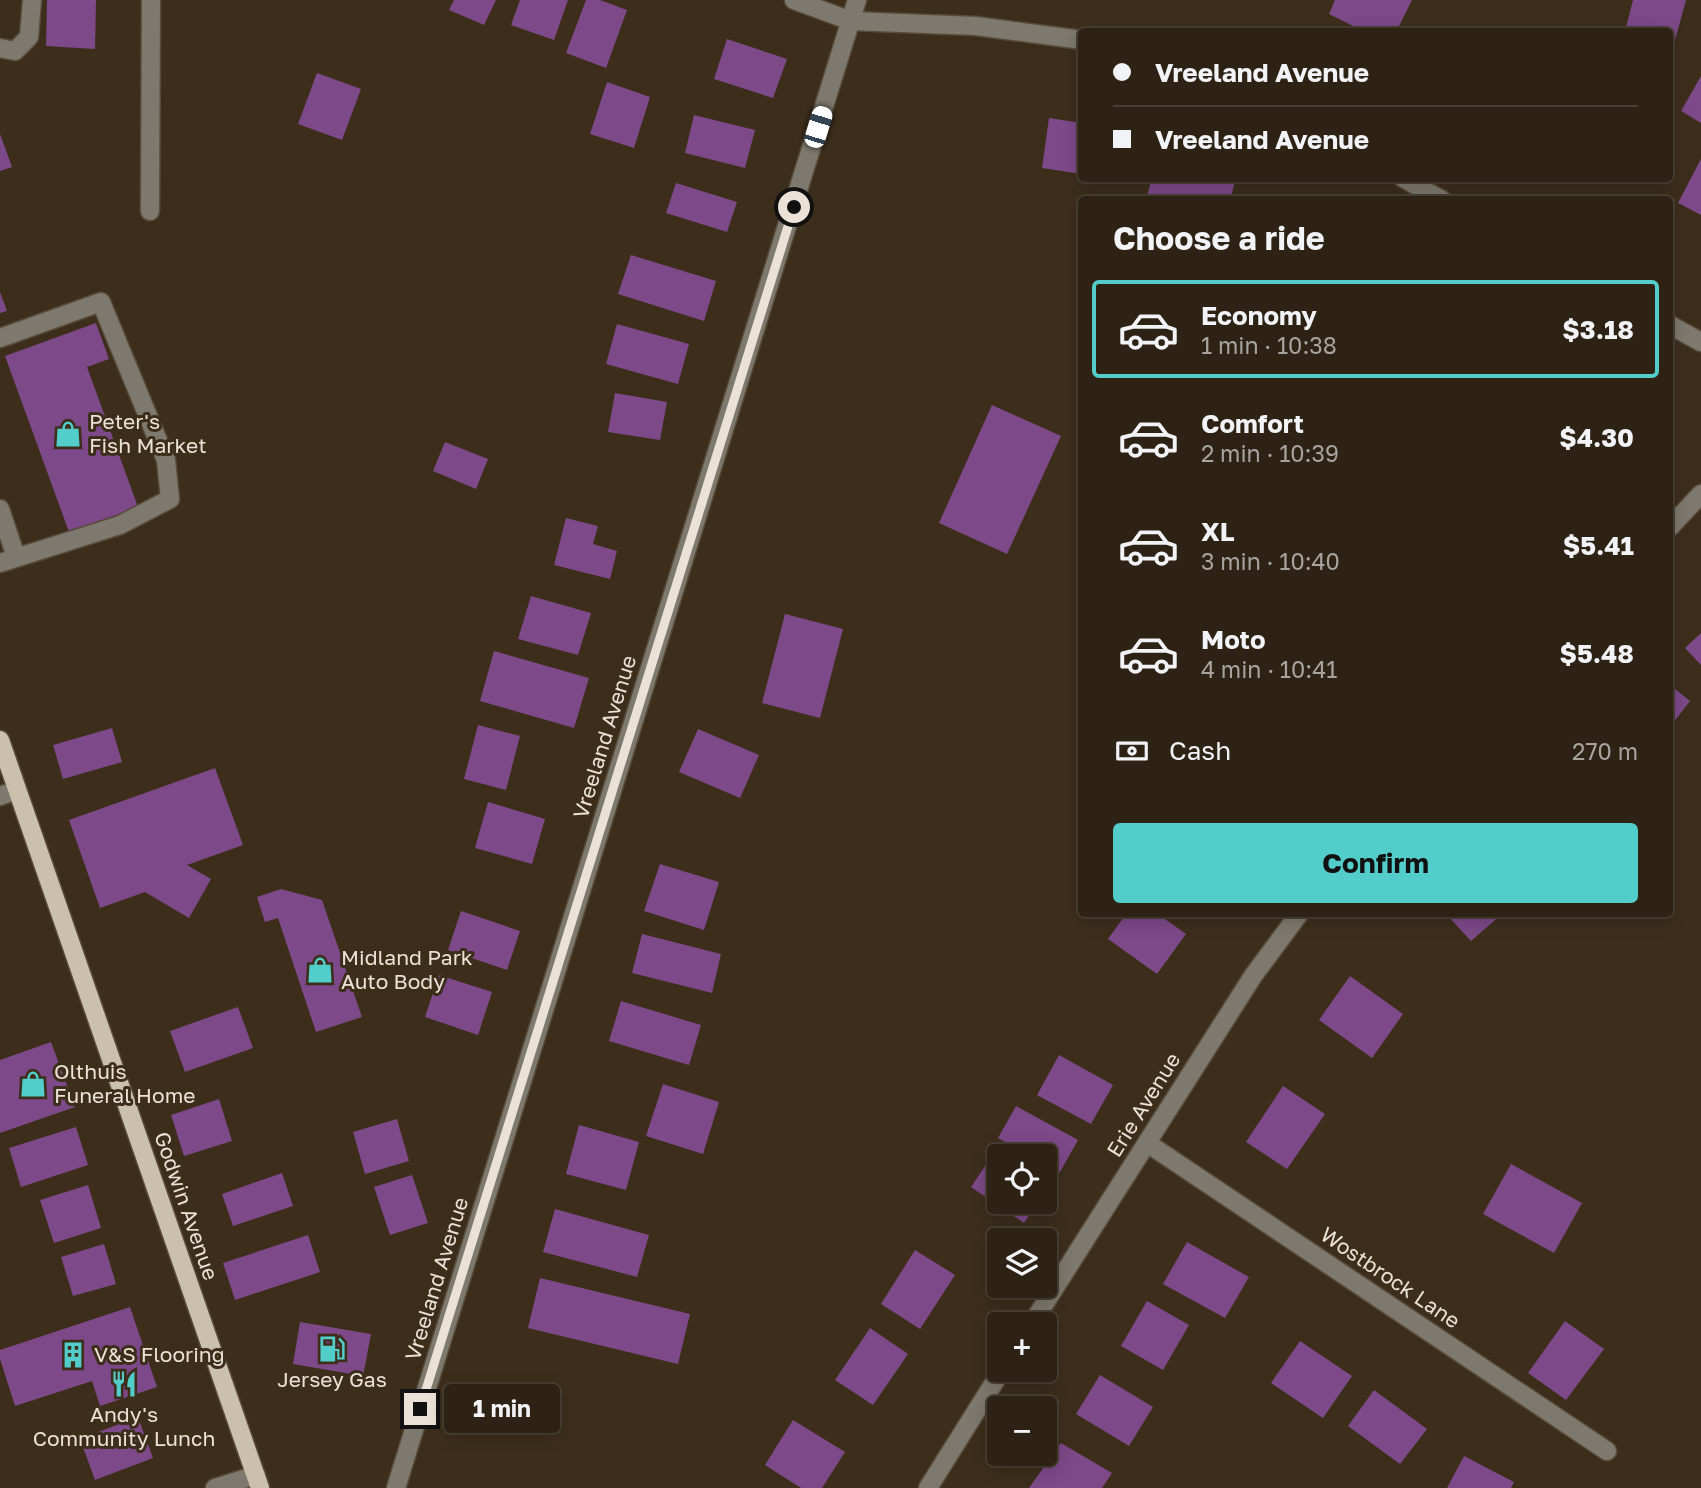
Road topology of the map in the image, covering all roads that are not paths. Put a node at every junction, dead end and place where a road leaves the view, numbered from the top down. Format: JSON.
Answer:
{"nodes":[{"id":1,"x":32,"y":0,"type":"edge"},
{"id":2,"x":151,"y":0,"type":"edge"},
{"id":3,"x":794,"y":0,"type":"edge"},
{"id":4,"x":857,"y":0,"type":"edge"},
{"id":5,"x":851,"y":21,"type":"junction"},
{"id":6,"x":1078,"y":39,"type":"edge"},
{"id":7,"x":0,"y":48,"type":"edge"},
{"id":8,"x":1411,"y":182,"type":"edge"},
{"id":9,"x":1435,"y":196,"type":"edge"},
{"id":10,"x":150,"y":211,"type":"dead end"},
{"id":11,"x":1673,"y":327,"type":"edge"},
{"id":12,"x":0,"y":338,"type":"edge"},
{"id":13,"x":1701,"y":342,"type":"edge"},
{"id":14,"x":1701,"y":494,"type":"edge"},
{"id":15,"x":0,"y":509,"type":"edge"},
{"id":16,"x":1673,"y":524,"type":"edge"},
{"id":17,"x":8,"y":560,"type":"edge"},
{"id":18,"x":0,"y":740,"type":"edge"},
{"id":19,"x":18,"y":790,"type":"junction"},
{"id":20,"x":0,"y":796,"type":"edge"},
{"id":21,"x":1297,"y":917,"type":"edge"},
{"id":22,"x":1147,"y":1143,"type":"junction"},
{"id":23,"x":1039,"y":1312,"type":"edge"},
{"id":24,"x":994,"y":1382,"type":"edge"},
{"id":25,"x":1607,"y":1451,"type":"dead end"},
{"id":26,"x":258,"y":1482,"type":"edge"},
{"id":27,"x":215,"y":1488,"type":"edge"},
{"id":28,"x":396,"y":1488,"type":"edge"},
{"id":29,"x":928,"y":1488,"type":"edge"}],
"edges":[{"from":1,"to":7,"type":"street"},
{"from":2,"to":10,"type":"street"},
{"from":3,"to":5,"type":"street"},
{"from":4,"to":5,"type":"street","name":"Vreeland Avenue"},
{"from":5,"to":6,"type":"street"},
{"from":5,"to":28,"type":"street","name":"Vreeland Avenue"},
{"from":8,"to":9,"type":"street"},
{"from":11,"to":13,"type":"street"},
{"from":12,"to":17,"type":"street"},
{"from":14,"to":16,"type":"street"},
{"from":15,"to":17,"type":"street"},
{"from":18,"to":19,"type":"main road","name":"Godwin Avenue"},
{"from":19,"to":20,"type":"street"},
{"from":19,"to":26,"type":"main road","name":"Godwin Avenue"},
{"from":21,"to":22,"type":"street","name":"Erie Avenue"},
{"from":22,"to":23,"type":"street","name":"Erie Avenue"},
{"from":22,"to":25,"type":"street","name":"Wostbrock Lane"},
{"from":24,"to":29,"type":"street"},
{"from":26,"to":27,"type":"street"}]}
